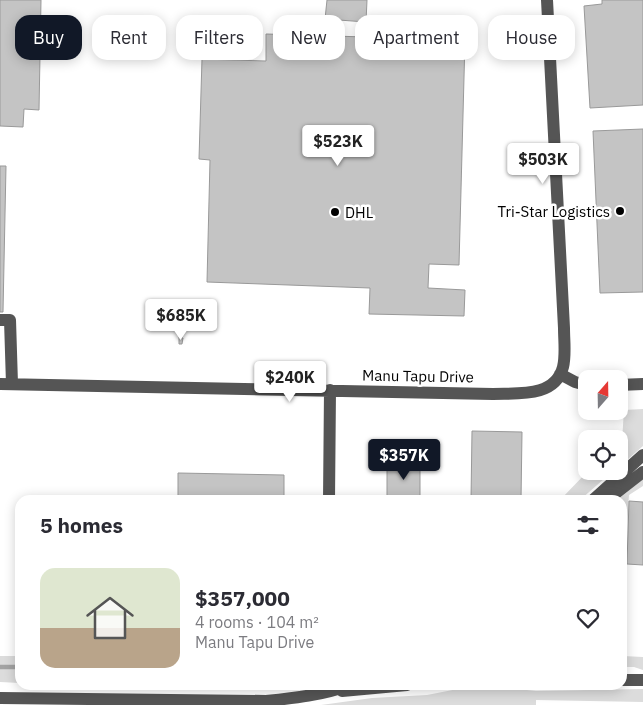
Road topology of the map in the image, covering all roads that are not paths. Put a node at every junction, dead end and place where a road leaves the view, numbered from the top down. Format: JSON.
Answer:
{"nodes":[{"id":1,"x":547,"y":0,"type":"edge"},
{"id":2,"x":0,"y":320,"type":"edge"},
{"id":3,"x":560,"y":374,"type":"junction"},
{"id":4,"x":578,"y":383,"type":"edge"},
{"id":5,"x":6,"y":384,"type":"edge"},
{"id":6,"x":643,"y":384,"type":"edge"},
{"id":7,"x":628,"y":385,"type":"edge"},
{"id":8,"x":330,"y":390,"type":"junction"},
{"id":9,"x":643,"y":455,"type":"edge"},
{"id":10,"x":643,"y":472,"type":"edge"},
{"id":11,"x":329,"y":495,"type":"edge"},
{"id":12,"x":599,"y":495,"type":"edge"},
{"id":13,"x":613,"y":495,"type":"edge"},
{"id":14,"x":627,"y":680,"type":"edge"},
{"id":15,"x":643,"y":680,"type":"edge"},
{"id":16,"x":327,"y":690,"type":"edge"},
{"id":17,"x":0,"y":698,"type":"edge"},
{"id":18,"x":158,"y":700,"type":"junction"},
{"id":19,"x":138,"y":705,"type":"edge"}],
"edges":[{"from":1,"to":3,"type":"street"},
{"from":2,"to":5,"type":"street"},
{"from":3,"to":4,"type":"street"},
{"from":3,"to":8,"type":"street","name":"Manu Tapu Drive"},
{"from":5,"to":8,"type":"street","name":"Manu Tapu Drive"},
{"from":6,"to":7,"type":"street"},
{"from":8,"to":11,"type":"street"},
{"from":9,"to":12,"type":"street"},
{"from":10,"to":13,"type":"street"},
{"from":14,"to":15,"type":"street"},
{"from":16,"to":18,"type":"street"},
{"from":17,"to":18,"type":"street"},
{"from":18,"to":19,"type":"street"}]}
